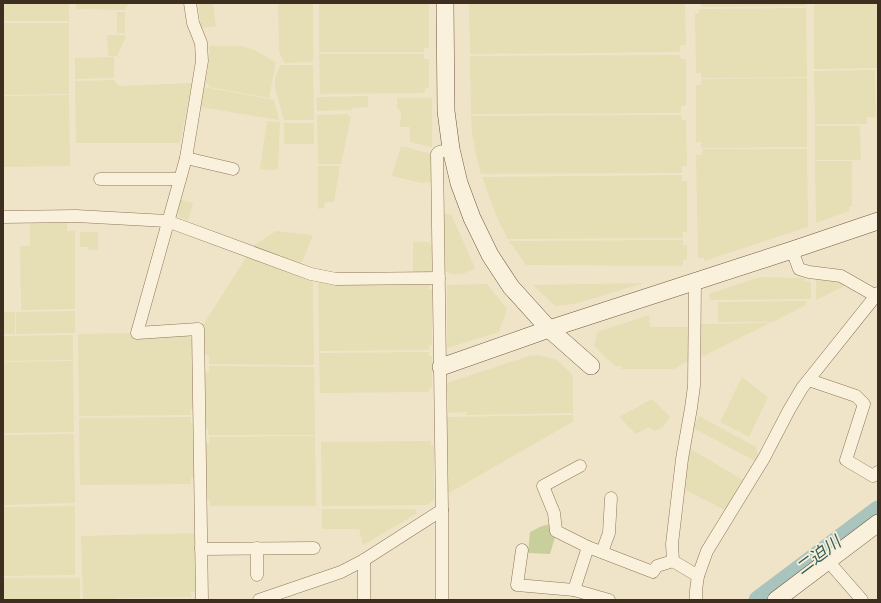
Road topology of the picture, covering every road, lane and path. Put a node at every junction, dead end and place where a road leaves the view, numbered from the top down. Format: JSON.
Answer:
{"nodes":[{"id":1,"x":190,"y":3,"type":"edge"},
{"id":2,"x":445,"y":3,"type":"edge"},
{"id":3,"x":451,"y":148,"type":"junction"},
{"id":4,"x":186,"y":158,"type":"junction"},
{"id":5,"x":233,"y":169,"type":"dead end"},
{"id":6,"x":100,"y":179,"type":"dead end"},
{"id":7,"x":180,"y":179,"type":"junction"},
{"id":8,"x":3,"y":217,"type":"edge"},
{"id":9,"x":167,"y":220,"type":"junction"},
{"id":10,"x":878,"y":221,"type":"edge"},
{"id":11,"x":792,"y":250,"type":"junction"},
{"id":12,"x":439,"y":278,"type":"junction"},
{"id":13,"x":694,"y":281,"type":"junction"},
{"id":14,"x":877,"y":295,"type":"edge"},
{"id":15,"x":549,"y":329,"type":"junction"},
{"id":16,"x":440,"y":366,"type":"junction"},
{"id":17,"x":591,"y":366,"type":"dead end"},
{"id":18,"x":809,"y":380,"type":"junction"},
{"id":19,"x":580,"y":466,"type":"dead end"},
{"id":20,"x":878,"y":472,"type":"edge"},
{"id":21,"x":611,"y":498,"type":"dead end"},
{"id":22,"x":442,"y":510,"type":"junction"},
{"id":23,"x":878,"y":523,"type":"edge"},
{"id":24,"x":588,"y":547,"type":"junction"},
{"id":25,"x":257,"y":548,"type":"junction"},
{"id":26,"x":314,"y":548,"type":"dead end"},
{"id":27,"x":201,"y":549,"type":"junction"},
{"id":28,"x":522,"y":550,"type":"dead end"},
{"id":29,"x":602,"y":552,"type":"junction"},
{"id":30,"x":364,"y":560,"type":"junction"},
{"id":31,"x":673,"y":561,"type":"junction"},
{"id":32,"x":828,"y":561,"type":"junction"},
{"id":33,"x":257,"y":574,"type":"dead end"},
{"id":34,"x":698,"y":576,"type":"junction"},
{"id":35,"x":574,"y":590,"type":"junction"},
{"id":36,"x":202,"y":600,"type":"edge"},
{"id":37,"x":259,"y":600,"type":"edge"},
{"id":38,"x":364,"y":600,"type":"edge"},
{"id":39,"x":442,"y":600,"type":"edge"},
{"id":40,"x":609,"y":600,"type":"edge"},
{"id":41,"x":696,"y":600,"type":"edge"},
{"id":42,"x":776,"y":600,"type":"edge"},
{"id":43,"x":862,"y":600,"type":"edge"}],
"edges":[{"from":1,"to":4,"type":"street"},
{"from":2,"to":3,"type":"street"},
{"from":3,"to":12,"type":"street"},
{"from":3,"to":15,"type":"street"},
{"from":4,"to":5,"type":"street"},
{"from":4,"to":7,"type":"street"},
{"from":6,"to":7,"type":"street"},
{"from":7,"to":9,"type":"street"},
{"from":8,"to":9,"type":"street"},
{"from":9,"to":12,"type":"street"},
{"from":9,"to":27,"type":"street"},
{"from":10,"to":11,"type":"street"},
{"from":11,"to":13,"type":"street"},
{"from":11,"to":14,"type":"street"},
{"from":12,"to":16,"type":"street"},
{"from":13,"to":15,"type":"street"},
{"from":13,"to":31,"type":"street"},
{"from":14,"to":18,"type":"street"},
{"from":15,"to":16,"type":"street"},
{"from":15,"to":17,"type":"street"},
{"from":16,"to":22,"type":"street"},
{"from":18,"to":20,"type":"street"},
{"from":18,"to":34,"type":"street"},
{"from":19,"to":24,"type":"street"},
{"from":21,"to":29,"type":"street"},
{"from":22,"to":30,"type":"street"},
{"from":22,"to":39,"type":"street"},
{"from":23,"to":32,"type":"street"},
{"from":24,"to":29,"type":"street"},
{"from":24,"to":35,"type":"street"},
{"from":25,"to":26,"type":"street"},
{"from":25,"to":27,"type":"street"},
{"from":25,"to":33,"type":"street"},
{"from":27,"to":36,"type":"street"},
{"from":28,"to":35,"type":"street"},
{"from":29,"to":31,"type":"street"},
{"from":30,"to":37,"type":"street"},
{"from":30,"to":38,"type":"street"},
{"from":31,"to":34,"type":"street"},
{"from":32,"to":42,"type":"street"},
{"from":32,"to":43,"type":"street"},
{"from":34,"to":41,"type":"street"},
{"from":35,"to":40,"type":"street"}]}
